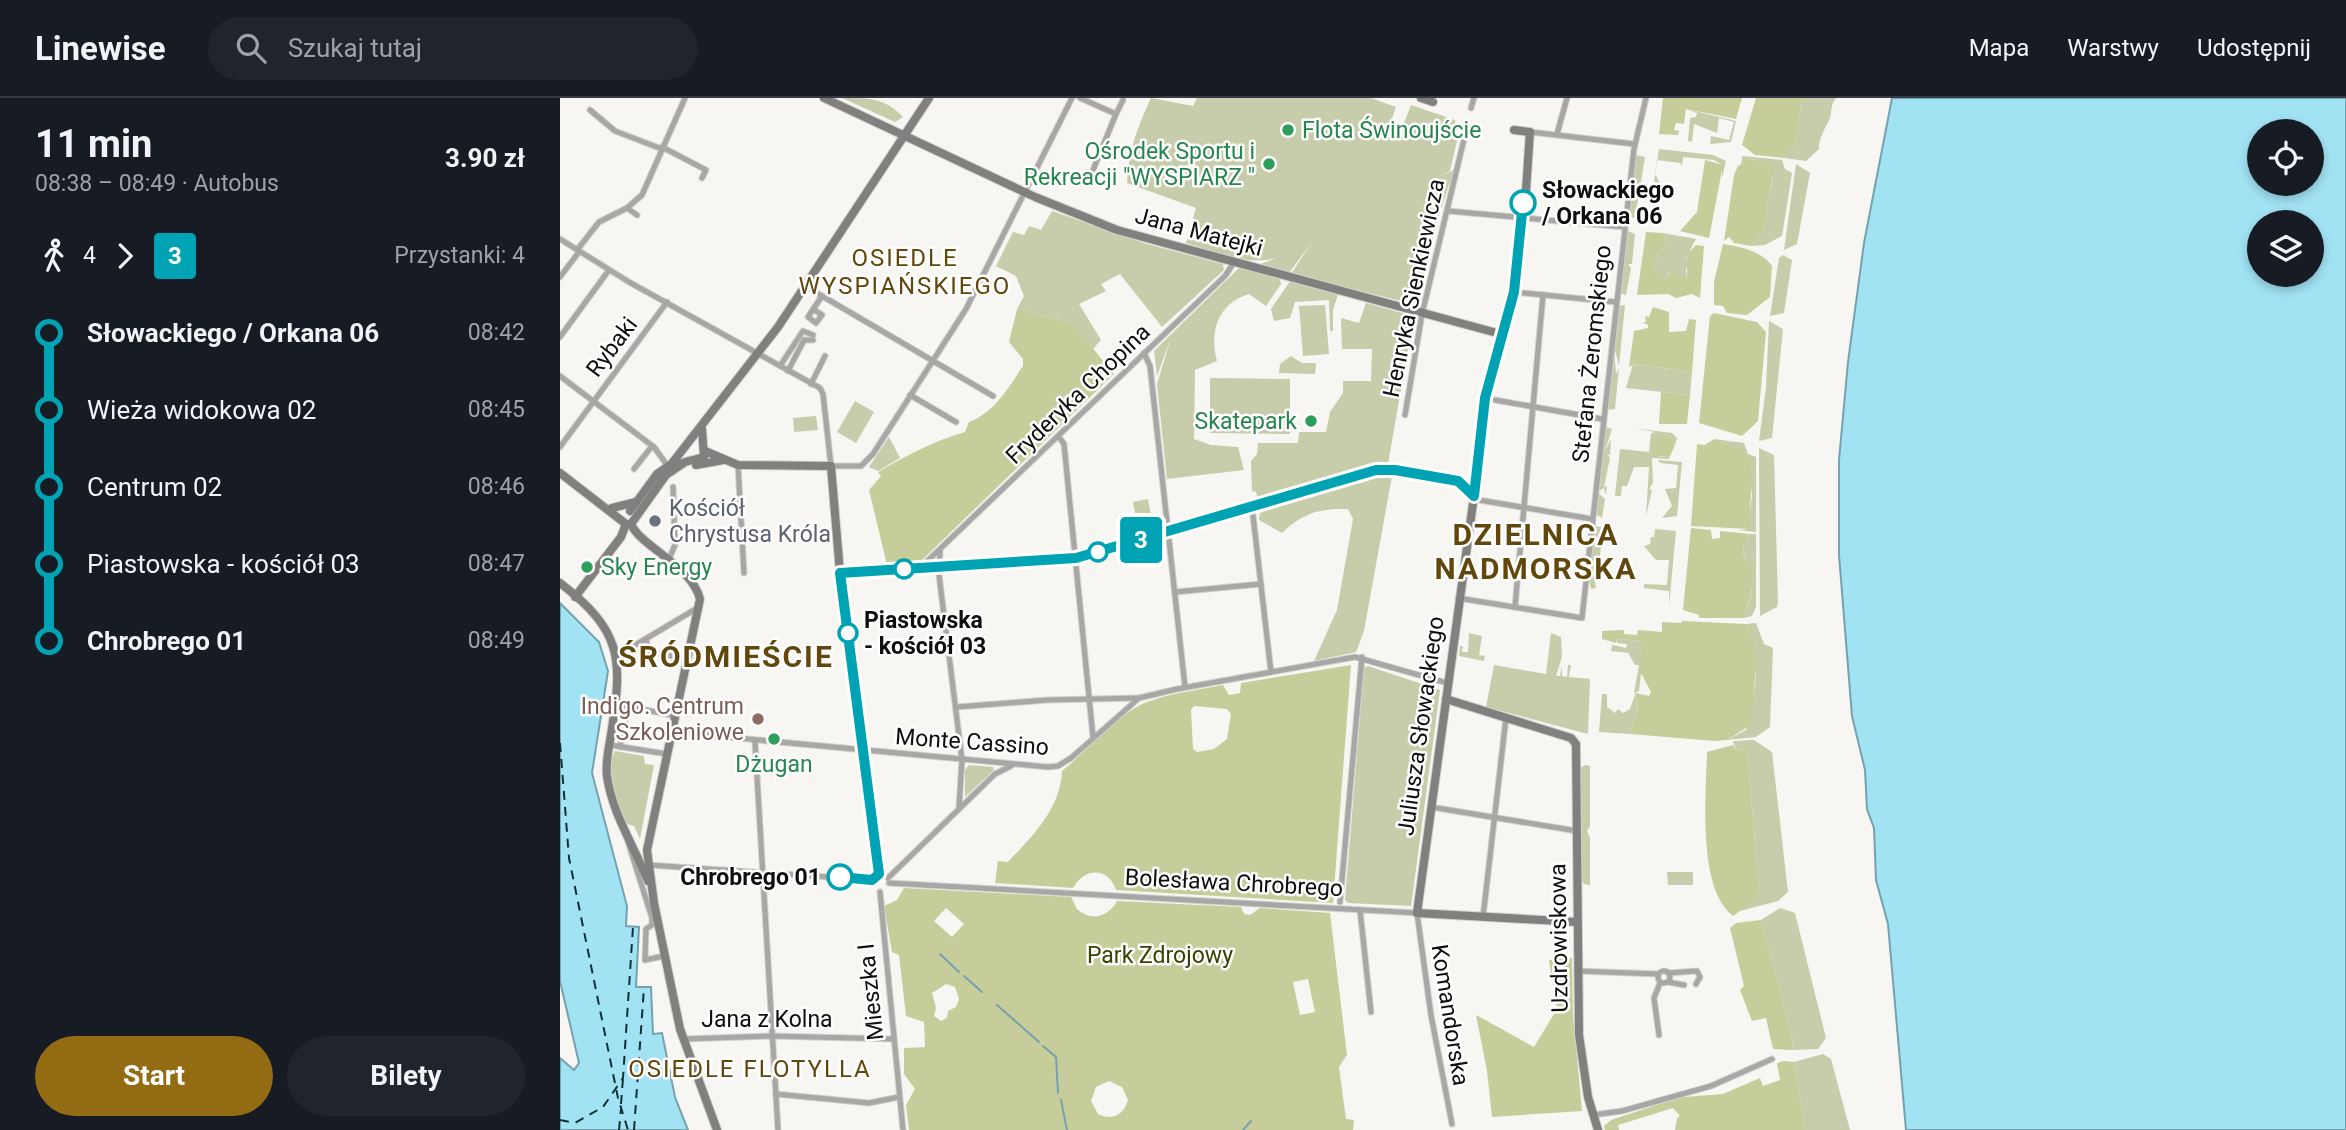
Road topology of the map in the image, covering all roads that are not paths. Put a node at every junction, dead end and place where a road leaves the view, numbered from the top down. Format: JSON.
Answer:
{"nodes":[{"id":1,"x":685,"y":98,"type":"edge"},
{"id":2,"x":824,"y":98,"type":"edge"},
{"id":3,"x":929,"y":98,"type":"edge"},
{"id":4,"x":1072,"y":98,"type":"edge"},
{"id":5,"x":1080,"y":98,"type":"edge"},
{"id":6,"x":1421,"y":98,"type":"edge"},
{"id":7,"x":1474,"y":98,"type":"edge"},
{"id":8,"x":1567,"y":98,"type":"edge"},
{"id":9,"x":1646,"y":98,"type":"edge"},
{"id":10,"x":1123,"y":100,"type":"edge"},
{"id":11,"x":1433,"y":102,"type":"dead end"},
{"id":12,"x":1471,"y":108,"type":"dead end"},
{"id":13,"x":590,"y":110,"type":"dead end"},
{"id":14,"x":1116,"y":114,"type":"junction"},
{"id":15,"x":1467,"y":127,"type":"dead end"},
{"id":16,"x":1530,"y":132,"type":"junction"},
{"id":17,"x":1557,"y":134,"type":"junction"},
{"id":18,"x":903,"y":135,"type":"junction"},
{"id":19,"x":1529,"y":143,"type":"junction"},
{"id":20,"x":1634,"y":144,"type":"junction"},
{"id":21,"x":662,"y":148,"type":"junction"},
{"id":22,"x":1093,"y":170,"type":"dead end"},
{"id":23,"x":702,"y":178,"type":"dead end"},
{"id":24,"x":1026,"y":193,"type":"junction"},
{"id":25,"x":623,"y":209,"type":"junction"},
{"id":26,"x":1448,"y":211,"type":"junction"},
{"id":27,"x":636,"y":215,"type":"dead end"},
{"id":28,"x":1522,"y":218,"type":"junction"},
{"id":29,"x":1625,"y":227,"type":"junction"},
{"id":30,"x":560,"y":239,"type":"edge"},
{"id":31,"x":578,"y":251,"type":"junction"},
{"id":32,"x":1235,"y":261,"type":"junction"},
{"id":33,"x":609,"y":270,"type":"junction"},
{"id":34,"x":560,"y":277,"type":"edge"},
{"id":35,"x":805,"y":286,"type":"junction"},
{"id":36,"x":1514,"y":292,"type":"junction"},
{"id":37,"x":1543,"y":295,"type":"junction"},
{"id":38,"x":822,"y":296,"type":"junction"},
{"id":39,"x":667,"y":302,"type":"junction"},
{"id":40,"x":1615,"y":302,"type":"junction"},
{"id":41,"x":813,"y":309,"type":"dead end"},
{"id":42,"x":1422,"y":314,"type":"junction"},
{"id":43,"x":1501,"y":332,"type":"junction"},
{"id":44,"x":560,"y":337,"type":"edge"},
{"id":45,"x":758,"y":353,"type":"junction"},
{"id":46,"x":1144,"y":353,"type":"junction"},
{"id":47,"x":825,"y":356,"type":"dead end"},
{"id":48,"x":933,"y":361,"type":"junction"},
{"id":49,"x":780,"y":366,"type":"junction"},
{"id":50,"x":788,"y":371,"type":"junction"},
{"id":51,"x":560,"y":376,"type":"edge"},
{"id":52,"x":811,"y":384,"type":"junction"},
{"id":53,"x":910,"y":395,"type":"junction"},
{"id":54,"x":993,"y":396,"type":"dead end"},
{"id":55,"x":1495,"y":400,"type":"dead end"},
{"id":56,"x":594,"y":401,"type":"junction"},
{"id":57,"x":1533,"y":406,"type":"junction"},
{"id":58,"x":1405,"y":415,"type":"dead end"},
{"id":59,"x":1602,"y":419,"type":"junction"},
{"id":60,"x":956,"y":422,"type":"dead end"},
{"id":61,"x":703,"y":426,"type":"junction"},
{"id":62,"x":695,"y":437,"type":"junction"},
{"id":63,"x":1059,"y":437,"type":"junction"},
{"id":64,"x":652,"y":446,"type":"junction"},
{"id":65,"x":560,"y":447,"type":"edge"},
{"id":66,"x":698,"y":453,"type":"junction"},
{"id":67,"x":722,"y":459,"type":"junction"},
{"id":68,"x":674,"y":464,"type":"junction"},
{"id":69,"x":738,"y":465,"type":"junction"},
{"id":70,"x":831,"y":466,"type":"junction"},
{"id":71,"x":634,"y":469,"type":"dead end"},
{"id":72,"x":1383,"y":469,"type":"dead end"},
{"id":73,"x":560,"y":473,"type":"edge"},
{"id":74,"x":1415,"y":474,"type":"dead end"},
{"id":75,"x":673,"y":487,"type":"dead end"},
{"id":76,"x":1474,"y":496,"type":"junction"},
{"id":77,"x":594,"y":498,"type":"junction"},
{"id":78,"x":640,"y":503,"type":"junction"},
{"id":79,"x":1252,"y":507,"type":"junction"},
{"id":80,"x":612,"y":508,"type":"junction"},
{"id":81,"x":1524,"y":508,"type":"junction"},
{"id":82,"x":628,"y":518,"type":"junction"},
{"id":83,"x":1592,"y":519,"type":"junction"},
{"id":84,"x":1168,"y":532,"type":"junction"},
{"id":85,"x":652,"y":544,"type":"junction"},
{"id":86,"x":942,"y":548,"type":"junction"},
{"id":87,"x":934,"y":555,"type":"junction"},
{"id":88,"x":1076,"y":558,"type":"junction"},
{"id":89,"x":669,"y":559,"type":"junction"},
{"id":90,"x":939,"y":567,"type":"junction"},
{"id":91,"x":919,"y":568,"type":"junction"},
{"id":92,"x":744,"y":573,"type":"dead end"},
{"id":93,"x":840,"y":573,"type":"junction"},
{"id":94,"x":560,"y":583,"type":"edge"},
{"id":95,"x":1261,"y":584,"type":"junction"},
{"id":96,"x":1175,"y":592,"type":"junction"},
{"id":97,"x":575,"y":597,"type":"junction"},
{"id":98,"x":1458,"y":598,"type":"junction"},
{"id":99,"x":699,"y":607,"type":"junction"},
{"id":100,"x":1515,"y":607,"type":"junction"},
{"id":101,"x":646,"y":639,"type":"junction"},
{"id":102,"x":617,"y":656,"type":"junction"},
{"id":103,"x":1362,"y":657,"type":"junction"},
{"id":104,"x":688,"y":659,"type":"junction"},
{"id":105,"x":1271,"y":672,"type":"junction"},
{"id":106,"x":1447,"y":683,"type":"junction"},
{"id":107,"x":1185,"y":687,"type":"junction"},
{"id":108,"x":1139,"y":698,"type":"junction"},
{"id":109,"x":1090,"y":699,"type":"junction"},
{"id":110,"x":1446,"y":699,"type":"junction"},
{"id":111,"x":616,"y":704,"type":"junction"},
{"id":112,"x":628,"y":706,"type":"junction"},
{"id":113,"x":956,"y":707,"type":"junction"},
{"id":114,"x":676,"y":716,"type":"junction"},
{"id":115,"x":1506,"y":718,"type":"junction"},
{"id":116,"x":672,"y":732,"type":"junction"},
{"id":117,"x":1093,"y":737,"type":"junction"},
{"id":118,"x":755,"y":742,"type":"junction"},
{"id":119,"x":610,"y":745,"type":"junction"},
{"id":120,"x":620,"y":747,"type":"junction"},
{"id":121,"x":865,"y":751,"type":"junction"},
{"id":122,"x":667,"y":754,"type":"junction"},
{"id":123,"x":962,"y":760,"type":"junction"},
{"id":124,"x":1014,"y":765,"type":"junction"},
{"id":125,"x":1431,"y":807,"type":"junction"},
{"id":126,"x":959,"y":808,"type":"junction"},
{"id":127,"x":1493,"y":818,"type":"junction"},
{"id":128,"x":1577,"y":831,"type":"junction"},
{"id":129,"x":626,"y":834,"type":"junction"},
{"id":130,"x":647,"y":843,"type":"junction"},
{"id":131,"x":633,"y":846,"type":"junction"},
{"id":132,"x":645,"y":866,"type":"junction"},
{"id":133,"x":762,"y":873,"type":"junction"},
{"id":134,"x":879,"y":874,"type":"junction"},
{"id":135,"x":872,"y":880,"type":"junction"},
{"id":136,"x":889,"y":881,"type":"junction"},
{"id":137,"x":880,"y":892,"type":"junction"},
{"id":138,"x":1342,"y":906,"type":"junction"},
{"id":139,"x":1360,"y":910,"type":"junction"},
{"id":140,"x":1417,"y":913,"type":"junction"},
{"id":141,"x":1483,"y":917,"type":"junction"},
{"id":142,"x":1577,"y":922,"type":"junction"},
{"id":143,"x":664,"y":956,"type":"junction"},
{"id":144,"x":1577,"y":971,"type":"junction"},
{"id":145,"x":1668,"y":973,"type":"junction"},
{"id":146,"x":1658,"y":974,"type":"junction"},
{"id":147,"x":1668,"y":982,"type":"junction"},
{"id":148,"x":1660,"y":983,"type":"junction"},
{"id":149,"x":1696,"y":984,"type":"dead end"},
{"id":150,"x":1684,"y":985,"type":"dead end"},
{"id":151,"x":1371,"y":1013,"type":"dead end"},
{"id":152,"x":1659,"y":1035,"type":"dead end"},
{"id":153,"x":771,"y":1036,"type":"junction"},
{"id":154,"x":683,"y":1039,"type":"junction"},
{"id":155,"x":893,"y":1039,"type":"junction"},
{"id":156,"x":1772,"y":1059,"type":"dead end"},
{"id":157,"x":776,"y":1094,"type":"junction"},
{"id":158,"x":899,"y":1097,"type":"junction"},
{"id":159,"x":1593,"y":1115,"type":"junction"},
{"id":160,"x":1452,"y":1124,"type":"dead end"},
{"id":161,"x":717,"y":1130,"type":"edge"},
{"id":162,"x":778,"y":1130,"type":"edge"},
{"id":163,"x":903,"y":1130,"type":"edge"},
{"id":164,"x":1598,"y":1130,"type":"edge"}],
"edges":[{"from":1,"to":21,"type":"street"},
{"from":2,"to":18,"type":"street","name":"Jana Matejki"},
{"from":3,"to":18,"type":"street"},
{"from":4,"to":24,"type":"street"},
{"from":5,"to":14,"type":"street"},
{"from":6,"to":11,"type":"street"},
{"from":7,"to":12,"type":"street"},
{"from":8,"to":17,"type":"street"},
{"from":9,"to":20,"type":"street","name":"Stefana Żeromskiego"},
{"from":10,"to":14,"type":"street"},
{"from":13,"to":21,"type":"street"},
{"from":14,"to":22,"type":"street"},
{"from":15,"to":26,"type":"street","name":"Henryka Sienkiewicza"},
{"from":16,"to":17,"type":"street"},
{"from":16,"to":19,"type":"street","name":"Juliusza Słowackiego"},
{"from":16,"to":19,"type":"street"},
{"from":17,"to":20,"type":"street"},
{"from":18,"to":24,"type":"street","name":"Jana Matejki"},
{"from":18,"to":35,"type":"street"},
{"from":19,"to":28,"type":"street","name":"Juliusza Słowackiego"},
{"from":20,"to":29,"type":"street","name":"Stefana Żeromskiego"},
{"from":21,"to":23,"type":"street"},
{"from":21,"to":25,"type":"street"},
{"from":24,"to":32,"type":"street","name":"Jana Matejki"},
{"from":24,"to":48,"type":"street"},
{"from":25,"to":27,"type":"street"},
{"from":25,"to":31,"type":"street"},
{"from":26,"to":28,"type":"street"},
{"from":26,"to":42,"type":"street","name":"Henryka Sienkiewicza"},
{"from":28,"to":29,"type":"street"},
{"from":28,"to":36,"type":"street","name":"Juliusza Słowackiego"},
{"from":29,"to":40,"type":"street","name":"Stefana Żeromskiego"},
{"from":30,"to":31,"type":"street"},
{"from":31,"to":33,"type":"street"},
{"from":31,"to":34,"type":"street"},
{"from":32,"to":42,"type":"street","name":"Jana Matejki"},
{"from":32,"to":46,"type":"street","name":"Fryderyka Chopina"},
{"from":33,"to":39,"type":"street"},
{"from":33,"to":44,"type":"street","name":"Rybaki"},
{"from":35,"to":38,"type":"street"},
{"from":35,"to":45,"type":"street"},
{"from":36,"to":37,"type":"street"},
{"from":36,"to":43,"type":"street","name":"Juliusza Słowackiego"},
{"from":37,"to":40,"type":"street"},
{"from":37,"to":57,"type":"street"},
{"from":38,"to":41,"type":"street"},
{"from":38,"to":48,"type":"street"},
{"from":39,"to":45,"type":"street"},
{"from":39,"to":56,"type":"street","name":"Rybaki"},
{"from":40,"to":59,"type":"street","name":"Stefana Żeromskiego"},
{"from":42,"to":43,"type":"street","name":"Jana Matejki"},
{"from":42,"to":58,"type":"street","name":"Henryka Sienkiewicza"},
{"from":43,"to":76,"type":"street","name":"Juliusza Słowackiego"},
{"from":45,"to":49,"type":"street"},
{"from":45,"to":61,"type":"street"},
{"from":46,"to":63,"type":"street","name":"Fryderyka Chopina"},
{"from":46,"to":84,"type":"street"},
{"from":47,"to":52,"type":"street"},
{"from":48,"to":53,"type":"street"},
{"from":48,"to":54,"type":"street"},
{"from":49,"to":50,"type":"street"},
{"from":49,"to":50,"type":"street"},
{"from":50,"to":52,"type":"street"},
{"from":51,"to":56,"type":"street"},
{"from":52,"to":70,"type":"street"},
{"from":53,"to":60,"type":"street"},
{"from":53,"to":70,"type":"street"},
{"from":55,"to":57,"type":"street"},
{"from":56,"to":64,"type":"street"},
{"from":56,"to":65,"type":"street","name":"Rybaki"},
{"from":57,"to":59,"type":"street"},
{"from":57,"to":81,"type":"street"},
{"from":59,"to":83,"type":"street","name":"Stefana Żeromskiego"},
{"from":61,"to":62,"type":"street"},
{"from":61,"to":66,"type":"street"},
{"from":62,"to":66,"type":"street"},
{"from":62,"to":68,"type":"street"},
{"from":63,"to":86,"type":"street","name":"Fryderyka Chopina"},
{"from":63,"to":88,"type":"street"},
{"from":64,"to":68,"type":"street"},
{"from":64,"to":71,"type":"street"},
{"from":66,"to":67,"type":"street"},
{"from":66,"to":68,"type":"street"},
{"from":67,"to":68,"type":"street"},
{"from":67,"to":69,"type":"street"},
{"from":68,"to":78,"type":"street"},
{"from":68,"to":78,"type":"street"},
{"from":69,"to":70,"type":"street"},
{"from":69,"to":92,"type":"street"},
{"from":70,"to":93,"type":"street"},
{"from":72,"to":79,"type":"street"},
{"from":73,"to":77,"type":"street"},
{"from":74,"to":76,"type":"street"},
{"from":75,"to":89,"type":"street"},
{"from":76,"to":81,"type":"street"},
{"from":76,"to":98,"type":"street","name":"Juliusza Słowackiego"},
{"from":77,"to":80,"type":"street"},
{"from":77,"to":82,"type":"street"},
{"from":78,"to":80,"type":"street"},
{"from":78,"to":82,"type":"street"},
{"from":78,"to":85,"type":"street"},
{"from":79,"to":84,"type":"street"},
{"from":79,"to":95,"type":"street"},
{"from":80,"to":82,"type":"street"},
{"from":81,"to":83,"type":"street"},
{"from":81,"to":100,"type":"street"},
{"from":82,"to":85,"type":"street"},
{"from":82,"to":97,"type":"street"},
{"from":83,"to":100,"type":"street","name":"Stefana Żeromskiego"},
{"from":84,"to":88,"type":"street"},
{"from":84,"to":96,"type":"street"},
{"from":85,"to":89,"type":"street"},
{"from":86,"to":87,"type":"street","name":"Fryderyka Chopina"},
{"from":86,"to":90,"type":"street"},
{"from":87,"to":90,"type":"street"},
{"from":87,"to":91,"type":"street","name":"Fryderyka Chopina"},
{"from":88,"to":90,"type":"street"},
{"from":88,"to":109,"type":"street"},
{"from":89,"to":99,"type":"street"},
{"from":90,"to":91,"type":"street"},
{"from":90,"to":113,"type":"street"},
{"from":91,"to":93,"type":"street"},
{"from":93,"to":121,"type":"street"},
{"from":94,"to":97,"type":"street"},
{"from":95,"to":96,"type":"street"},
{"from":95,"to":105,"type":"street"},
{"from":96,"to":107,"type":"street"},
{"from":97,"to":102,"type":"street"},
{"from":98,"to":100,"type":"street"},
{"from":98,"to":106,"type":"street","name":"Juliusza Słowackiego"},
{"from":99,"to":101,"type":"street"},
{"from":99,"to":104,"type":"street"},
{"from":101,"to":102,"type":"street"},
{"from":101,"to":104,"type":"street"},
{"from":102,"to":111,"type":"street"},
{"from":103,"to":105,"type":"street"},
{"from":103,"to":106,"type":"street"},
{"from":103,"to":138,"type":"street"},
{"from":104,"to":114,"type":"street"},
{"from":105,"to":107,"type":"street"},
{"from":106,"to":110,"type":"street","name":"Juliusza Słowackiego"},
{"from":107,"to":108,"type":"street"},
{"from":108,"to":109,"type":"street"},
{"from":108,"to":117,"type":"street","name":"Monte Cassino"},
{"from":109,"to":113,"type":"street"},
{"from":109,"to":117,"type":"street"},
{"from":110,"to":115,"type":"street"},
{"from":110,"to":125,"type":"street","name":"Juliusza Słowackiego"},
{"from":111,"to":112,"type":"street"},
{"from":111,"to":119,"type":"street"},
{"from":112,"to":114,"type":"street"},
{"from":112,"to":120,"type":"street"},
{"from":113,"to":123,"type":"street"},
{"from":114,"to":116,"type":"street"},
{"from":115,"to":127,"type":"street"},
{"from":115,"to":128,"type":"street","name":"Uzdrowiskowa"},
{"from":116,"to":118,"type":"street","name":"Monte Cassino"},
{"from":116,"to":122,"type":"street"},
{"from":117,"to":124,"type":"street","name":"Monte Cassino"},
{"from":118,"to":121,"type":"street","name":"Monte Cassino"},
{"from":118,"to":133,"type":"street"},
{"from":119,"to":120,"type":"street"},
{"from":119,"to":129,"type":"street"},
{"from":120,"to":122,"type":"street"},
{"from":121,"to":123,"type":"street","name":"Monte Cassino"},
{"from":121,"to":134,"type":"street"},
{"from":122,"to":130,"type":"street"},
{"from":123,"to":124,"type":"street","name":"Monte Cassino"},
{"from":123,"to":126,"type":"street"},
{"from":124,"to":126,"type":"street"},
{"from":125,"to":127,"type":"street"},
{"from":125,"to":140,"type":"street","name":"Juliusza Słowackiego"},
{"from":126,"to":136,"type":"street"},
{"from":127,"to":128,"type":"street"},
{"from":127,"to":141,"type":"street"},
{"from":128,"to":142,"type":"street","name":"Uzdrowiskowa"},
{"from":129,"to":131,"type":"street"},
{"from":129,"to":143,"type":"street"},
{"from":130,"to":131,"type":"street"},
{"from":130,"to":132,"type":"street"},
{"from":131,"to":132,"type":"street"},
{"from":132,"to":133,"type":"street"},
{"from":132,"to":143,"type":"street"},
{"from":133,"to":135,"type":"street"},
{"from":133,"to":153,"type":"street"},
{"from":134,"to":135,"type":"street"},
{"from":134,"to":136,"type":"street"},
{"from":135,"to":137,"type":"street"},
{"from":136,"to":137,"type":"street"},
{"from":136,"to":138,"type":"street","name":"Bolesława Chrobrego"},
{"from":137,"to":155,"type":"street","name":"Mieszka I"},
{"from":138,"to":139,"type":"street","name":"Bolesława Chrobrego"},
{"from":139,"to":140,"type":"street","name":"Bolesława Chrobrego"},
{"from":139,"to":151,"type":"street"},
{"from":140,"to":141,"type":"street","name":"Bolesława Chrobrego"},
{"from":140,"to":160,"type":"street","name":"Komandorska"},
{"from":141,"to":142,"type":"street","name":"Bolesława Chrobrego"},
{"from":142,"to":144,"type":"street","name":"Uzdrowiskowa"},
{"from":143,"to":154,"type":"street"},
{"from":144,"to":146,"type":"street"},
{"from":144,"to":159,"type":"street","name":"Uzdrowiskowa"},
{"from":145,"to":146,"type":"street"},
{"from":145,"to":147,"type":"street"},
{"from":145,"to":149,"type":"street"},
{"from":146,"to":148,"type":"street"},
{"from":147,"to":148,"type":"street"},
{"from":147,"to":150,"type":"street"},
{"from":148,"to":152,"type":"street"},
{"from":153,"to":154,"type":"street","name":"Jana z Kolna"},
{"from":153,"to":155,"type":"street","name":"Jana z Kolna"},
{"from":153,"to":157,"type":"street"},
{"from":154,"to":161,"type":"street"},
{"from":155,"to":158,"type":"street","name":"Mieszka I"},
{"from":156,"to":159,"type":"street"},
{"from":157,"to":158,"type":"street"},
{"from":157,"to":162,"type":"street"},
{"from":158,"to":163,"type":"street","name":"Mieszka I"},
{"from":159,"to":164,"type":"street","name":"Uzdrowiskowa"}]}
